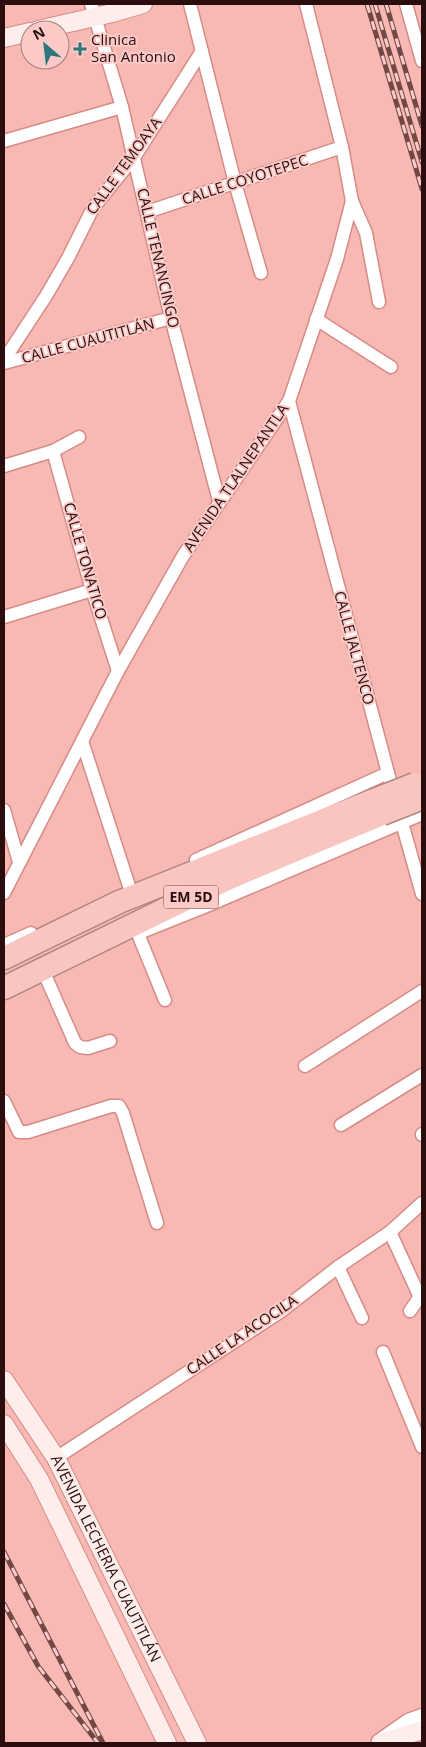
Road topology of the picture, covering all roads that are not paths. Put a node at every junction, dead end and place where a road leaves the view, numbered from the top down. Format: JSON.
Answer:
{"nodes":[{"id":1,"x":143,"y":4,"type":"edge"},
{"id":2,"x":190,"y":4,"type":"edge"},
{"id":3,"x":306,"y":4,"type":"edge"},
{"id":4,"x":406,"y":4,"type":"edge"},
{"id":5,"x":96,"y":8,"type":"edge"},
{"id":6,"x":64,"y":20,"type":"edge"},
{"id":7,"x":20,"y":34,"type":"edge"},
{"id":8,"x":4,"y":38,"type":"edge"},
{"id":9,"x":202,"y":51,"type":"junction"},
{"id":10,"x":422,"y":61,"type":"edge"},
{"id":11,"x":122,"y":107,"type":"junction"},
{"id":12,"x":4,"y":141,"type":"edge"},
{"id":13,"x":342,"y":147,"type":"junction"},
{"id":14,"x":134,"y":156,"type":"junction"},
{"id":15,"x":235,"y":183,"type":"junction"},
{"id":16,"x":352,"y":201,"type":"junction"},
{"id":17,"x":147,"y":212,"type":"junction"},
{"id":18,"x":261,"y":273,"type":"dead end"},
{"id":19,"x":380,"y":302,"type":"dead end"},
{"id":20,"x":172,"y":318,"type":"junction"},
{"id":21,"x":316,"y":319,"type":"junction"},
{"id":22,"x":4,"y":361,"type":"edge"},
{"id":23,"x":391,"y":367,"type":"dead end"},
{"id":24,"x":289,"y":401,"type":"junction"},
{"id":25,"x":79,"y":437,"type":"dead end"},
{"id":26,"x":53,"y":451,"type":"junction"},
{"id":27,"x":4,"y":466,"type":"edge"},
{"id":28,"x":219,"y":501,"type":"junction"},
{"id":29,"x":92,"y":590,"type":"junction"},
{"id":30,"x":4,"y":617,"type":"edge"},
{"id":31,"x":118,"y":671,"type":"junction"},
{"id":32,"x":82,"y":741,"type":"junction"},
{"id":33,"x":388,"y":773,"type":"junction"},
{"id":34,"x":420,"y":795,"type":"edge"},
{"id":35,"x":4,"y":810,"type":"edge"},
{"id":36,"x":386,"y":812,"type":"junction"},
{"id":37,"x":19,"y":862,"type":"junction"},
{"id":38,"x":130,"y":889,"type":"junction"},
{"id":39,"x":4,"y":893,"type":"edge"},
{"id":40,"x":422,"y":894,"type":"edge"},
{"id":41,"x":138,"y":934,"type":"junction"},
{"id":42,"x":4,"y":945,"type":"edge"},
{"id":43,"x":4,"y":958,"type":"edge"},
{"id":44,"x":44,"y":975,"type":"junction"},
{"id":45,"x":4,"y":988,"type":"edge"},
{"id":46,"x":422,"y":991,"type":"edge"},
{"id":47,"x":4,"y":996,"type":"edge"},
{"id":48,"x":165,"y":1000,"type":"dead end"},
{"id":49,"x":110,"y":1041,"type":"dead end"},
{"id":50,"x":305,"y":1066,"type":"dead end"},
{"id":51,"x":422,"y":1075,"type":"edge"},
{"id":52,"x":4,"y":1101,"type":"edge"},
{"id":53,"x":341,"y":1125,"type":"dead end"},
{"id":54,"x":422,"y":1204,"type":"edge"},
{"id":55,"x":157,"y":1223,"type":"dead end"},
{"id":56,"x":390,"y":1232,"type":"junction"},
{"id":57,"x":338,"y":1268,"type":"junction"},
{"id":58,"x":410,"y":1311,"type":"dead end"},
{"id":59,"x":362,"y":1318,"type":"dead end"},
{"id":60,"x":383,"y":1352,"type":"dead end"},
{"id":61,"x":4,"y":1380,"type":"edge"},
{"id":62,"x":4,"y":1424,"type":"edge"},
{"id":63,"x":422,"y":1447,"type":"edge"},
{"id":64,"x":56,"y":1458,"type":"junction"},
{"id":65,"x":422,"y":1714,"type":"edge"},
{"id":66,"x":422,"y":1730,"type":"edge"},
{"id":67,"x":167,"y":1743,"type":"edge"},
{"id":68,"x":197,"y":1743,"type":"edge"},
{"id":69,"x":375,"y":1743,"type":"edge"},
{"id":70,"x":381,"y":1743,"type":"edge"}],
"edges":[{"from":1,"to":5,"type":"main road"},
{"from":2,"to":9,"type":"street"},
{"from":3,"to":13,"type":"street","name":"AVENIDA TLALNEPANTLA"},
{"from":4,"to":10,"type":"street"},
{"from":5,"to":6,"type":"main road"},
{"from":5,"to":11,"type":"street","name":"CALLE TENANCINGO"},
{"from":7,"to":8,"type":"main road"},
{"from":9,"to":14,"type":"street","name":"CALLE TEMOAYA"},
{"from":9,"to":15,"type":"street"},
{"from":11,"to":12,"type":"street"},
{"from":11,"to":14,"type":"street","name":"CALLE TENANCINGO"},
{"from":13,"to":15,"type":"street","name":"CALLE COYOTEPEC"},
{"from":13,"to":16,"type":"street","name":"AVENIDA TLALNEPANTLA"},
{"from":14,"to":17,"type":"street","name":"CALLE TENANCINGO"},
{"from":14,"to":22,"type":"street","name":"CALLE TEMOAYA"},
{"from":15,"to":17,"type":"street","name":"CALLE COYOTEPEC"},
{"from":15,"to":18,"type":"street"},
{"from":16,"to":19,"type":"street"},
{"from":16,"to":21,"type":"street","name":"AVENIDA TLALNEPANTLA"},
{"from":17,"to":20,"type":"street","name":"CALLE TENANCINGO"},
{"from":20,"to":22,"type":"street","name":"CALLE CUAUTITLÁN"},
{"from":20,"to":28,"type":"street","name":"CALLE TENANCINGO"},
{"from":21,"to":23,"type":"street"},
{"from":21,"to":24,"type":"street","name":"AVENIDA TLALNEPANTLA"},
{"from":24,"to":28,"type":"street","name":"AVENIDA TLALNEPANTLA"},
{"from":24,"to":33,"type":"street","name":"CALLE JALTENCO"},
{"from":25,"to":26,"type":"street"},
{"from":26,"to":27,"type":"street"},
{"from":26,"to":29,"type":"street","name":"CALLE TONATICO"},
{"from":28,"to":31,"type":"street","name":"AVENIDA TLALNEPANTLA"},
{"from":29,"to":30,"type":"street"},
{"from":29,"to":31,"type":"street","name":"CALLE TONATICO"},
{"from":31,"to":32,"type":"street","name":"AVENIDA TLALNEPANTLA"},
{"from":32,"to":37,"type":"street","name":"AVENIDA TLALNEPANTLA"},
{"from":32,"to":38,"type":"street"},
{"from":33,"to":36,"type":"street","name":"CALLE JALTENCO"},
{"from":33,"to":38,"type":"street"},
{"from":34,"to":36,"type":"highway","number":"EM 5D","bridge":true},
{"from":35,"to":37,"type":"street"},
{"from":36,"to":40,"type":"street","name":"CALLE JALTENCO"},
{"from":36,"to":41,"type":"street"},
{"from":36,"to":43,"type":"highway","number":"EM 5D"},
{"from":36,"to":45,"type":"highway","number":"EM 5D"},
{"from":37,"to":39,"type":"street","name":"AVENIDA TLALNEPANTLA"},
{"from":38,"to":42,"type":"street"},
{"from":41,"to":44,"type":"street"},
{"from":41,"to":48,"type":"street"},
{"from":44,"to":47,"type":"street"},
{"from":44,"to":49,"type":"street"},
{"from":46,"to":50,"type":"street"},
{"from":51,"to":53,"type":"street"},
{"from":52,"to":55,"type":"street"},
{"from":54,"to":56,"type":"street","name":"CALLE LA ACOCILA"},
{"from":56,"to":57,"type":"street","name":"CALLE LA ACOCILA"},
{"from":56,"to":58,"type":"street"},
{"from":57,"to":59,"type":"street"},
{"from":57,"to":64,"type":"street","name":"CALLE LA ACOCILA"},
{"from":60,"to":63,"type":"street"},
{"from":61,"to":64,"type":"main road","name":"AVENIDA LECHERIA CUAUTITLÁN"},
{"from":62,"to":67,"type":"main road","name":"AVENIDA LECHERIA CUAUTITLÁN"},
{"from":64,"to":68,"type":"main road","name":"AVENIDA LECHERIA CUAUTITLÁN"},
{"from":65,"to":69,"type":"street"},
{"from":66,"to":70,"type":"main road"}]}
